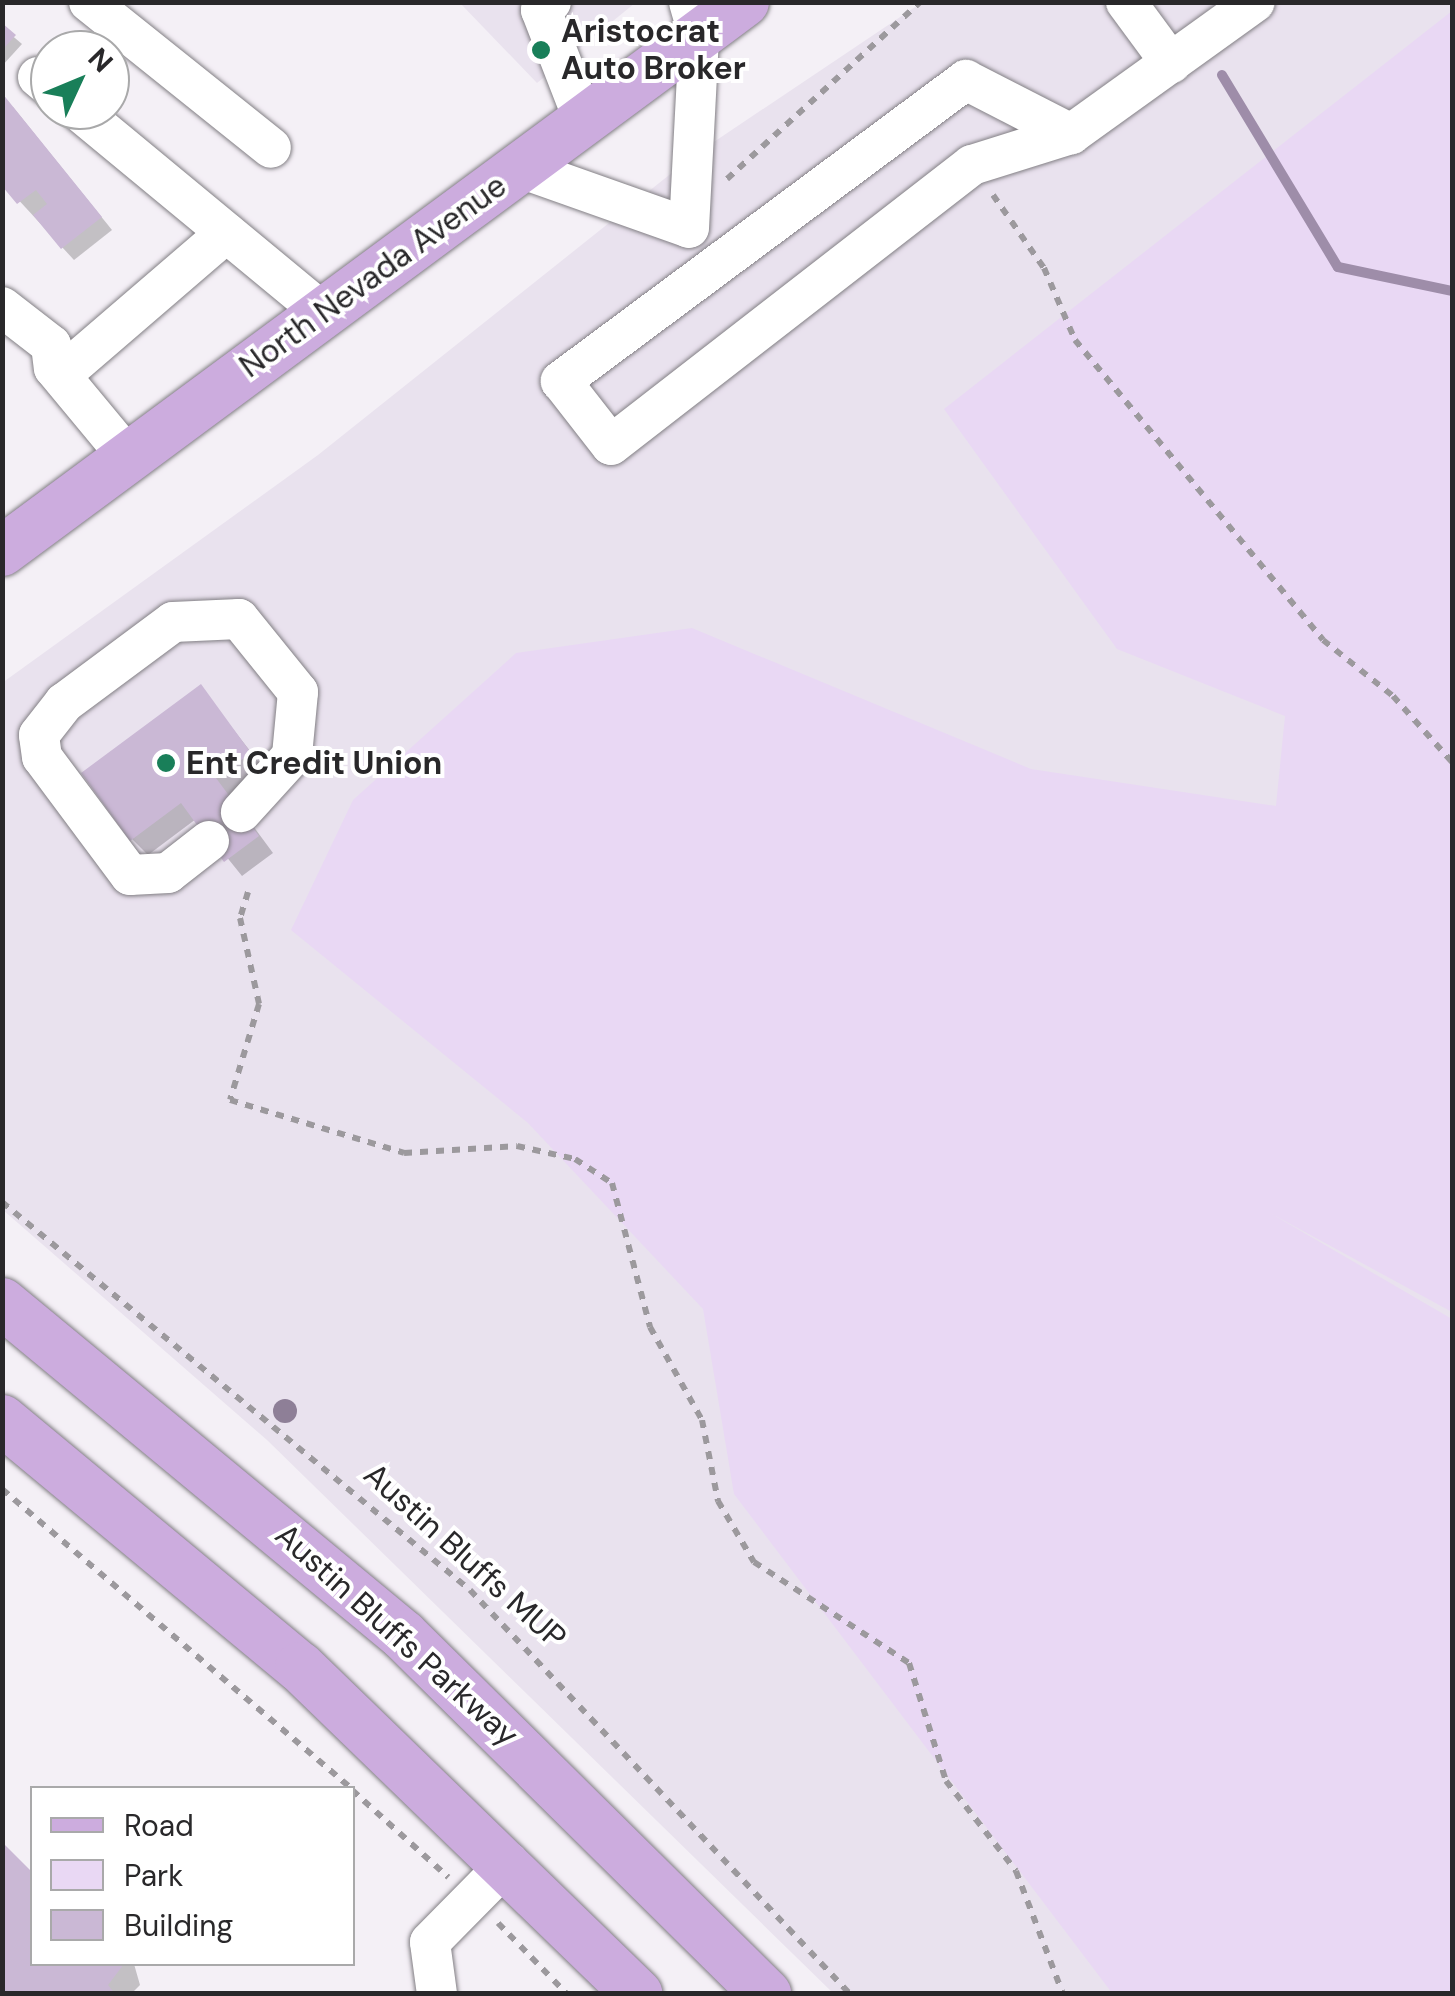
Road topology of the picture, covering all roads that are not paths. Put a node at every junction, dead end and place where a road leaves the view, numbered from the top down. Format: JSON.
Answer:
{"nodes":[{"id":1,"x":89,"y":2,"type":"edge"},
{"id":2,"x":744,"y":2,"type":"edge"},
{"id":3,"x":1126,"y":2,"type":"edge"},
{"id":4,"x":1255,"y":2,"type":"edge"},
{"id":5,"x":541,"y":5,"type":"edge"},
{"id":6,"x":694,"y":20,"type":"edge"},
{"id":7,"x":1171,"y":63,"type":"junction"},
{"id":8,"x":584,"y":121,"type":"junction"},
{"id":9,"x":102,"y":130,"type":"edge"},
{"id":10,"x":1072,"y":134,"type":"junction"},
{"id":11,"x":271,"y":148,"type":"dead end"},
{"id":12,"x":520,"y":168,"type":"junction"},
{"id":13,"x":690,"y":228,"type":"junction"},
{"id":14,"x":226,"y":233,"type":"junction"},
{"id":15,"x":717,"y":266,"type":"junction"},
{"id":16,"x":4,"y":308,"type":"edge"},
{"id":17,"x":323,"y":313,"type":"junction"},
{"id":18,"x":57,"y":371,"type":"junction"},
{"id":19,"x":127,"y":456,"type":"junction"},
{"id":20,"x":2,"y":550,"type":"edge"},
{"id":21,"x":241,"y":812,"type":"dead end"},
{"id":22,"x":208,"y":840,"type":"dead end"},
{"id":23,"x":2,"y":1303,"type":"edge"},
{"id":24,"x":2,"y":1420,"type":"edge"},
{"id":25,"x":509,"y":1862,"type":"junction"},
{"id":26,"x":437,"y":1994,"type":"edge"},
{"id":27,"x":637,"y":1994,"type":"edge"},
{"id":28,"x":766,"y":1994,"type":"edge"}],
"edges":[{"from":1,"to":11,"type":"street"},
{"from":2,"to":6,"type":"main road","name":"North Nevada Avenue"},
{"from":3,"to":7,"type":"street"},
{"from":4,"to":7,"type":"street"},
{"from":5,"to":8,"type":"street"},
{"from":6,"to":8,"type":"main road","name":"North Nevada Avenue"},
{"from":6,"to":13,"type":"street"},
{"from":7,"to":10,"type":"street"},
{"from":8,"to":12,"type":"main road","name":"North Nevada Avenue"},
{"from":9,"to":14,"type":"street"},
{"from":10,"to":15,"type":"street"},
{"from":10,"to":15,"type":"street"},
{"from":12,"to":13,"type":"street"},
{"from":12,"to":17,"type":"main road","name":"North Nevada Avenue"},
{"from":13,"to":15,"type":"street"},
{"from":14,"to":17,"type":"street"},
{"from":14,"to":18,"type":"street"},
{"from":16,"to":18,"type":"street"},
{"from":17,"to":19,"type":"main road","name":"North Nevada Avenue"},
{"from":18,"to":19,"type":"street"},
{"from":19,"to":20,"type":"main road","name":"North Nevada Avenue"},
{"from":21,"to":22,"type":"street"},
{"from":23,"to":28,"type":"main road","name":"Austin Bluffs Parkway"},
{"from":24,"to":25,"type":"main road"},
{"from":25,"to":26,"type":"street"},
{"from":25,"to":27,"type":"main road"}]}
